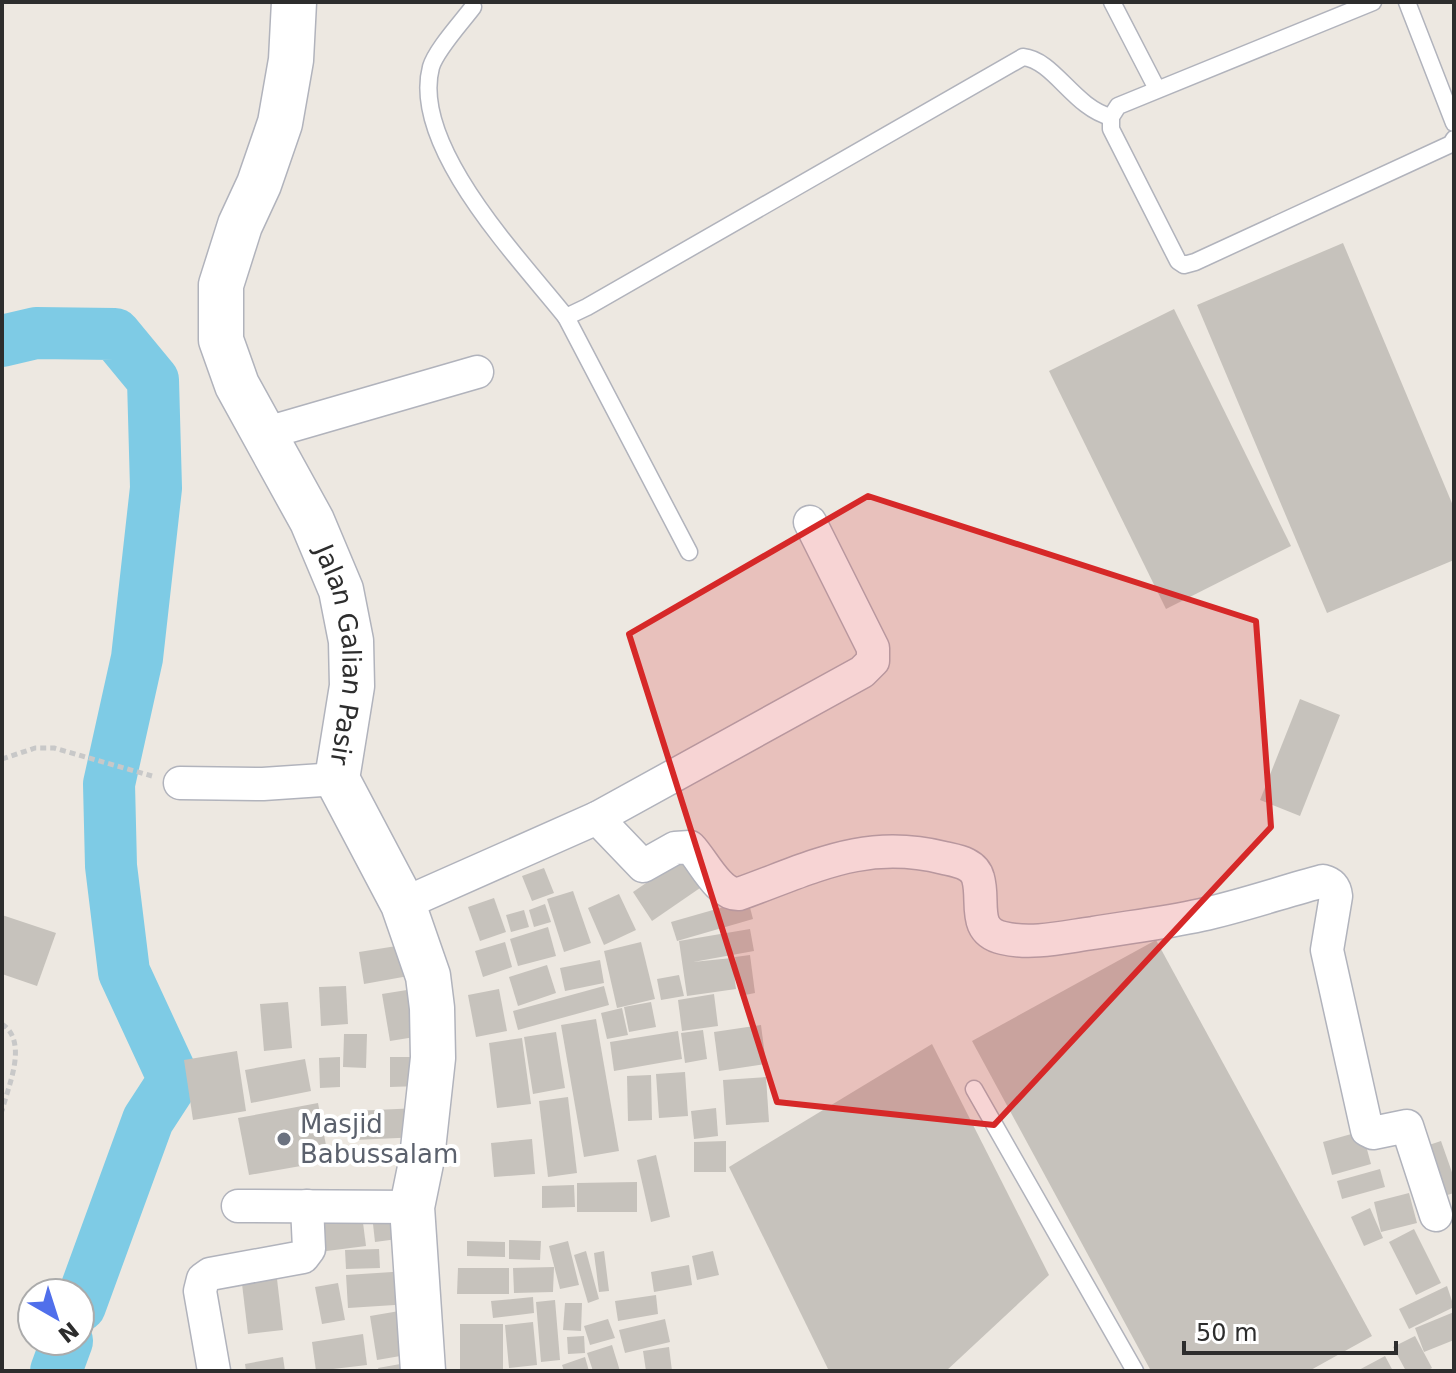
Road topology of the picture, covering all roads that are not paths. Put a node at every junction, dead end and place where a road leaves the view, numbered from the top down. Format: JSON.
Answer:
{"nodes":[{"id":1,"x":294,"y":2,"type":"edge"},
{"id":2,"x":1112,"y":2,"type":"edge"},
{"id":3,"x":1373,"y":2,"type":"edge"},
{"id":4,"x":1407,"y":2,"type":"edge"},
{"id":5,"x":473,"y":7,"type":"dead end"},
{"id":6,"x":1157,"y":89,"type":"junction"},
{"id":7,"x":1111,"y":117,"type":"junction"},
{"id":8,"x":1454,"y":123,"type":"edge"},
{"id":9,"x":1454,"y":139,"type":"edge"},
{"id":10,"x":566,"y":317,"type":"junction"},
{"id":11,"x":477,"y":372,"type":"dead end"},
{"id":12,"x":263,"y":434,"type":"junction"},
{"id":13,"x":810,"y":522,"type":"dead end"},
{"id":14,"x":689,"y":552,"type":"dead end"},
{"id":15,"x":337,"y":779,"type":"junction"},
{"id":16,"x":180,"y":783,"type":"road end"},
{"id":17,"x":597,"y":818,"type":"junction"},
{"id":18,"x":403,"y":904,"type":"junction"},
{"id":19,"x":974,"y":1089,"type":"dead end"},
{"id":20,"x":238,"y":1206,"type":"dead end"},
{"id":21,"x":307,"y":1206,"type":"junction"},
{"id":22,"x":412,"y":1207,"type":"junction"},
{"id":23,"x":1436,"y":1215,"type":"dead end"},
{"id":24,"x":214,"y":1371,"type":"edge"},
{"id":25,"x":423,"y":1371,"type":"edge"},
{"id":26,"x":1135,"y":1371,"type":"edge"}],
"edges":[{"from":1,"to":12,"type":"street","name":"Jalan Galian Pasir"},
{"from":2,"to":6,"type":"lane"},
{"from":3,"to":6,"type":"lane"},
{"from":4,"to":8,"type":"lane"},
{"from":5,"to":10,"type":"lane"},
{"from":6,"to":7,"type":"lane"},
{"from":7,"to":9,"type":"lane"},
{"from":7,"to":10,"type":"lane"},
{"from":10,"to":14,"type":"lane"},
{"from":11,"to":12,"type":"street"},
{"from":12,"to":15,"type":"street","name":"Jalan Galian Pasir"},
{"from":13,"to":17,"type":"street"},
{"from":15,"to":16,"type":"street"},
{"from":15,"to":18,"type":"street","name":"Jalan Galian Pasir"},
{"from":17,"to":18,"type":"street"},
{"from":17,"to":23,"type":"street"},
{"from":18,"to":22,"type":"street","name":"Jalan Galian Pasir"},
{"from":19,"to":26,"type":"lane"},
{"from":20,"to":21,"type":"street"},
{"from":21,"to":22,"type":"street"},
{"from":21,"to":24,"type":"street"},
{"from":22,"to":25,"type":"street","name":"Jalan Galian Pasir"}]}
